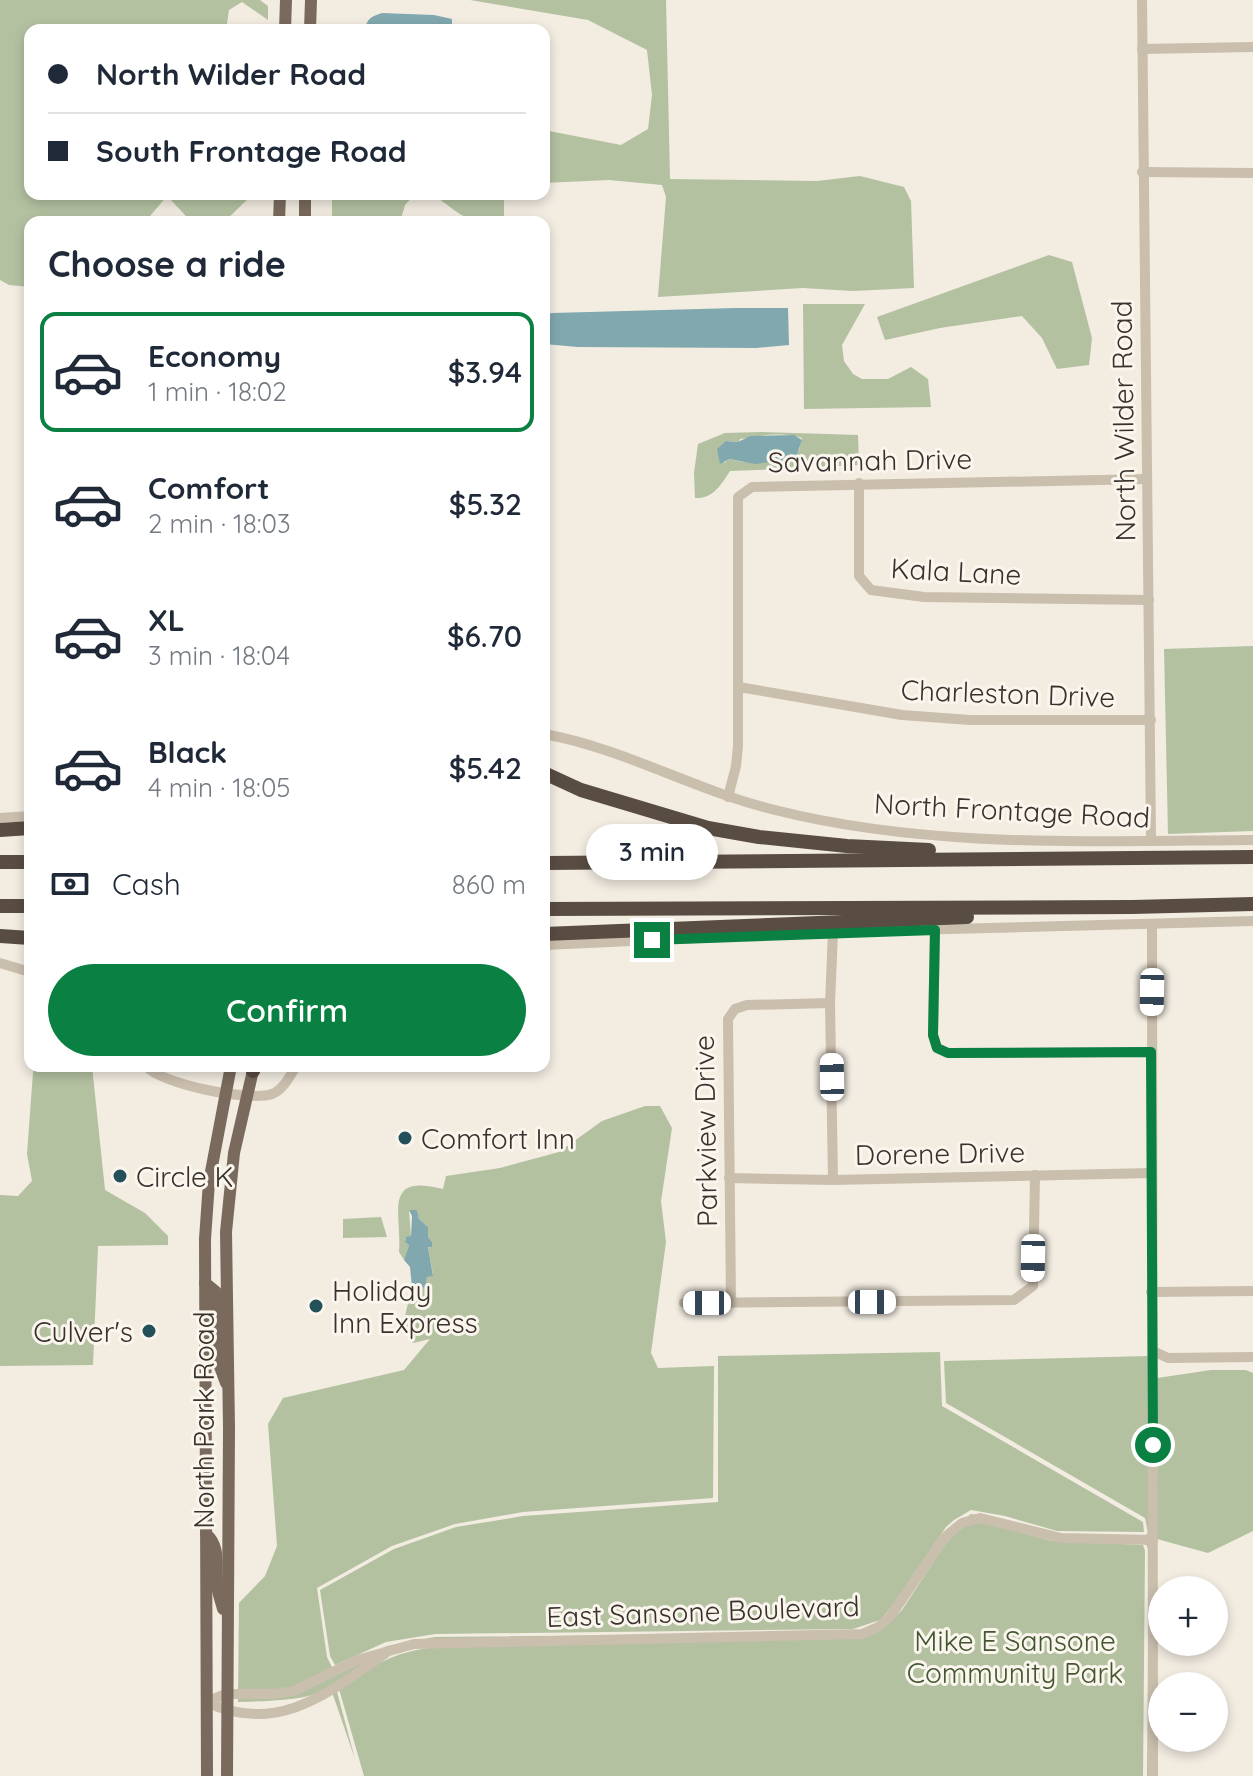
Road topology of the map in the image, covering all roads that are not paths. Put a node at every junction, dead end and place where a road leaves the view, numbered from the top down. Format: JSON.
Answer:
{"nodes":[{"id":1,"x":286,"y":0,"type":"edge"},
{"id":2,"x":311,"y":0,"type":"edge"},
{"id":3,"x":1142,"y":0,"type":"edge"},
{"id":4,"x":285,"y":24,"type":"edge"},
{"id":5,"x":310,"y":24,"type":"edge"},
{"id":6,"x":1253,"y":47,"type":"edge"},
{"id":7,"x":1142,"y":49,"type":"junction"},
{"id":8,"x":1142,"y":172,"type":"junction"},
{"id":9,"x":1253,"y":173,"type":"edge"},
{"id":10,"x":1147,"y":479,"type":"junction"},
{"id":11,"x":859,"y":483,"type":"junction"},
{"id":12,"x":1149,"y":600,"type":"junction"},
{"id":13,"x":739,"y":687,"type":"junction"},
{"id":14,"x":1151,"y":720,"type":"junction"},
{"id":15,"x":550,"y":736,"type":"edge"},
{"id":16,"x":550,"y":778,"type":"edge"},
{"id":17,"x":728,"y":797,"type":"junction"},
{"id":18,"x":24,"y":816,"type":"edge"},
{"id":19,"x":0,"y":818,"type":"edge"},
{"id":20,"x":24,"y":828,"type":"edge"},
{"id":21,"x":0,"y":830,"type":"edge"},
{"id":22,"x":1253,"y":840,"type":"edge"},
{"id":23,"x":1151,"y":841,"type":"junction"},
{"id":24,"x":1253,"y":857,"type":"edge"},
{"id":25,"x":967,"y":859,"type":"junction"},
{"id":26,"x":0,"y":862,"type":"edge"},
{"id":27,"x":24,"y":862,"type":"edge"},
{"id":28,"x":550,"y":863,"type":"edge"},
{"id":29,"x":1253,"y":904,"type":"edge"},
{"id":30,"x":0,"y":906,"type":"edge"},
{"id":31,"x":24,"y":906,"type":"edge"},
{"id":32,"x":1132,"y":907,"type":"junction"},
{"id":33,"x":550,"y":909,"type":"edge"},
{"id":34,"x":1253,"y":921,"type":"edge"},
{"id":35,"x":1152,"y":924,"type":"junction"},
{"id":36,"x":935,"y":930,"type":"junction"},
{"id":37,"x":833,"y":932,"type":"junction"},
{"id":38,"x":550,"y":934,"type":"edge"},
{"id":39,"x":0,"y":936,"type":"edge"},
{"id":40,"x":24,"y":938,"type":"edge"},
{"id":41,"x":550,"y":945,"type":"edge"},
{"id":42,"x":0,"y":963,"type":"edge"},
{"id":43,"x":24,"y":970,"type":"edge"},
{"id":44,"x":830,"y":1003,"type":"junction"},
{"id":45,"x":1151,"y":1052,"type":"junction"},
{"id":46,"x":154,"y":1072,"type":"edge"},
{"id":47,"x":230,"y":1072,"type":"edge"},
{"id":48,"x":253,"y":1072,"type":"edge"},
{"id":49,"x":292,"y":1072,"type":"edge"},
{"id":50,"x":225,"y":1092,"type":"junction"},
{"id":51,"x":247,"y":1095,"type":"junction"},
{"id":52,"x":1152,"y":1173,"type":"junction"},
{"id":53,"x":1035,"y":1175,"type":"junction"},
{"id":54,"x":729,"y":1178,"type":"junction"},
{"id":55,"x":833,"y":1180,"type":"junction"},
{"id":56,"x":205,"y":1283,"type":"junction"},
{"id":57,"x":1253,"y":1291,"type":"edge"},
{"id":58,"x":1151,"y":1292,"type":"junction"},
{"id":59,"x":684,"y":1303,"type":"dead end"},
{"id":60,"x":731,"y":1303,"type":"junction"},
{"id":61,"x":1153,"y":1351,"type":"junction"},
{"id":62,"x":1253,"y":1357,"type":"edge"},
{"id":63,"x":227,"y":1385,"type":"junction"},
{"id":64,"x":206,"y":1534,"type":"junction"},
{"id":65,"x":1153,"y":1540,"type":"junction"},
{"id":66,"x":227,"y":1623,"type":"junction"},
{"id":67,"x":391,"y":1650,"type":"junction"},
{"id":68,"x":310,"y":1684,"type":"junction"},
{"id":69,"x":226,"y":1694,"type":"junction"},
{"id":70,"x":273,"y":1694,"type":"junction"},
{"id":71,"x":320,"y":1698,"type":"junction"},
{"id":72,"x":206,"y":1702,"type":"junction"},
{"id":73,"x":227,"y":1712,"type":"junction"},
{"id":74,"x":274,"y":1712,"type":"junction"},
{"id":75,"x":207,"y":1776,"type":"edge"},
{"id":76,"x":227,"y":1776,"type":"edge"},
{"id":77,"x":1153,"y":1776,"type":"edge"}],
"edges":[{"from":1,"to":4,"type":"main road"},
{"from":2,"to":5,"type":"main road"},
{"from":3,"to":7,"type":"street","name":"North Wilder Road"},
{"from":6,"to":7,"type":"street"},
{"from":7,"to":8,"type":"street","name":"North Wilder Road"},
{"from":8,"to":9,"type":"street"},
{"from":8,"to":10,"type":"street","name":"North Wilder Road"},
{"from":10,"to":11,"type":"street","name":"Savannah Drive"},
{"from":10,"to":12,"type":"street","name":"North Wilder Road"},
{"from":11,"to":12,"type":"street","name":"Kala Lane"},
{"from":11,"to":13,"type":"street","name":"Savannah Drive"},
{"from":12,"to":14,"type":"street","name":"North Wilder Road"},
{"from":13,"to":14,"type":"street","name":"Charleston Drive"},
{"from":13,"to":17,"type":"street"},
{"from":14,"to":23,"type":"street","name":"North Wilder Road"},
{"from":15,"to":17,"type":"street","name":"North Frontage Road"},
{"from":16,"to":25,"type":"highway"},
{"from":17,"to":23,"type":"street","name":"North Frontage Road"},
{"from":18,"to":19,"type":"street"},
{"from":20,"to":21,"type":"highway"},
{"from":22,"to":23,"type":"street","name":"North Frontage Road"},
{"from":24,"to":25,"type":"highway"},
{"from":25,"to":28,"type":"highway"},
{"from":26,"to":27,"type":"highway"},
{"from":29,"to":32,"type":"highway"},
{"from":30,"to":31,"type":"highway"},
{"from":32,"to":33,"type":"highway"},
{"from":32,"to":38,"type":"highway"},
{"from":34,"to":35,"type":"street"},
{"from":35,"to":36,"type":"street"},
{"from":35,"to":45,"type":"street"},
{"from":36,"to":37,"type":"street"},
{"from":36,"to":45,"type":"street"},
{"from":37,"to":41,"type":"street"},
{"from":37,"to":44,"type":"street"},
{"from":39,"to":40,"type":"highway"},
{"from":42,"to":43,"type":"street"},
{"from":44,"to":54,"type":"street","name":"Parkview Drive"},
{"from":44,"to":55,"type":"street"},
{"from":45,"to":52,"type":"street"},
{"from":46,"to":50,"type":"street"},
{"from":47,"to":50,"type":"main road","name":"North Park Road"},
{"from":48,"to":51,"type":"main road","name":"North Park Road"},
{"from":49,"to":51,"type":"street"},
{"from":50,"to":51,"type":"street"},
{"from":50,"to":56,"type":"main road","name":"North Park Road"},
{"from":51,"to":63,"type":"main road","name":"North Park Road"},
{"from":52,"to":53,"type":"street","name":"Dorene Drive"},
{"from":52,"to":58,"type":"street"},
{"from":53,"to":55,"type":"street","name":"Dorene Drive"},
{"from":53,"to":60,"type":"street"},
{"from":54,"to":55,"type":"street","name":"Dorene Drive"},
{"from":54,"to":60,"type":"street","name":"Parkview Drive"},
{"from":56,"to":63,"type":"main road"},
{"from":56,"to":64,"type":"main road","name":"North Park Road"},
{"from":57,"to":58,"type":"street"},
{"from":58,"to":61,"type":"street"},
{"from":59,"to":60,"type":"street"},
{"from":61,"to":62,"type":"street"},
{"from":61,"to":65,"type":"street"},
{"from":63,"to":66,"type":"main road","name":"North Park Road"},
{"from":64,"to":66,"type":"main road"},
{"from":64,"to":72,"type":"main road","name":"North Park Road"},
{"from":65,"to":67,"type":"street","name":"East Sansone Boulevard"},
{"from":65,"to":77,"type":"street"},
{"from":66,"to":69,"type":"main road","name":"North Park Road"},
{"from":67,"to":68,"type":"street","name":"East Sansone Boulevard"},
{"from":67,"to":71,"type":"street","name":"East Sansone Boulevard"},
{"from":68,"to":70,"type":"street","name":"East Sansone Boulevard"},
{"from":68,"to":71,"type":"street"},
{"from":69,"to":70,"type":"street","name":"East Sansone Boulevard"},
{"from":69,"to":72,"type":"street","name":"East Sansone Boulevard"},
{"from":69,"to":73,"type":"main road","name":"North Park Road"},
{"from":70,"to":74,"type":"street"},
{"from":71,"to":74,"type":"street","name":"East Sansone Boulevard"},
{"from":72,"to":73,"type":"street","name":"East Sansone Boulevard"},
{"from":72,"to":75,"type":"main road","name":"North Park Road"},
{"from":73,"to":74,"type":"street","name":"East Sansone Boulevard"},
{"from":73,"to":76,"type":"main road","name":"North Park Road"}]}
